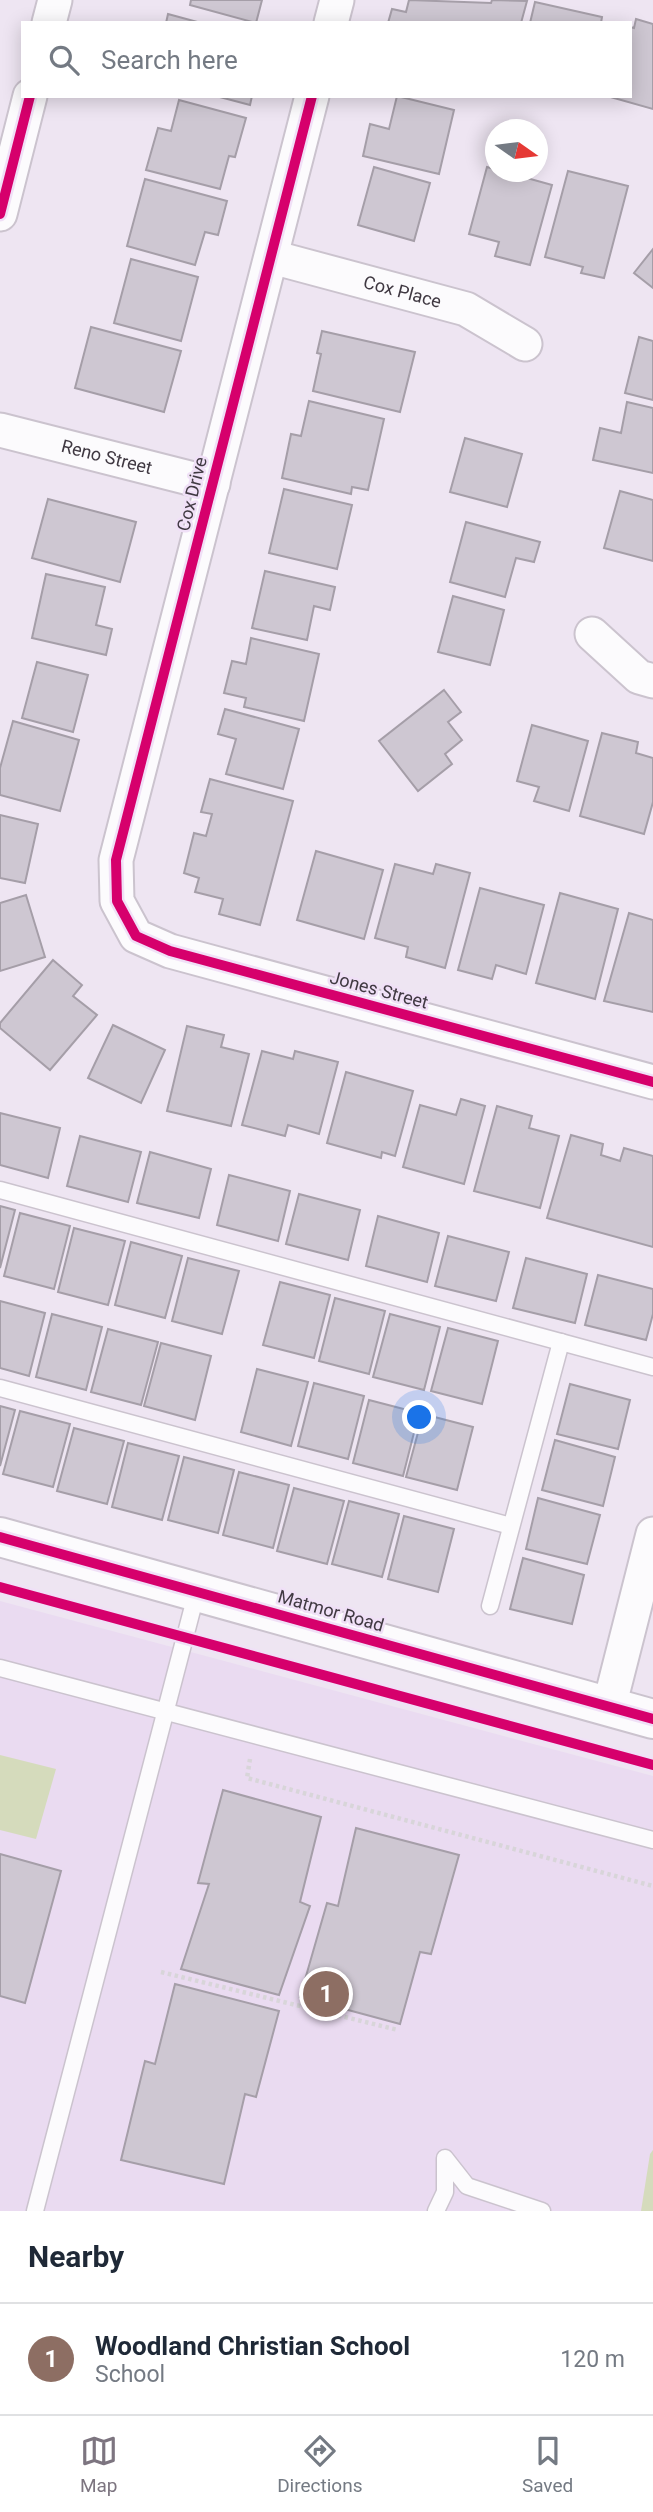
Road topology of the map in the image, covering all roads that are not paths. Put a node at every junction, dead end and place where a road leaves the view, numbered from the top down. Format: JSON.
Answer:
{"nodes":[{"id":1,"x":55,"y":0,"type":"edge"},
{"id":2,"x":337,"y":0,"type":"edge"},
{"id":3,"x":50,"y":21,"type":"edge"},
{"id":4,"x":332,"y":21,"type":"edge"},
{"id":5,"x":29,"y":98,"type":"edge"},
{"id":6,"x":311,"y":98,"type":"edge"},
{"id":7,"x":0,"y":214,"type":"edge"},
{"id":8,"x":271,"y":257,"type":"junction"},
{"id":9,"x":525,"y":344,"type":"dead end"},
{"id":10,"x":0,"y":430,"type":"edge"},
{"id":11,"x":213,"y":484,"type":"junction"},
{"id":12,"x":592,"y":634,"type":"dead end"},
{"id":13,"x":653,"y":681,"type":"edge"},
{"id":14,"x":117,"y":901,"type":"joint"},
{"id":15,"x":653,"y":1082,"type":"edge"},
{"id":16,"x":0,"y":1190,"type":"edge"},
{"id":17,"x":561,"y":1342,"type":"junction"},
{"id":18,"x":653,"y":1367,"type":"edge"},
{"id":19,"x":0,"y":1388,"type":"edge"},
{"id":20,"x":511,"y":1526,"type":"junction"},
{"id":21,"x":653,"y":1534,"type":"edge"},
{"id":22,"x":0,"y":1537,"type":"edge"},
{"id":23,"x":197,"y":1591,"type":"junction"},
{"id":24,"x":490,"y":1606,"type":"dead end"},
{"id":25,"x":0,"y":1668,"type":"edge"},
{"id":26,"x":609,"y":1707,"type":"junction"},
{"id":27,"x":166,"y":1713,"type":"junction"},
{"id":28,"x":653,"y":1718,"type":"edge"},
{"id":29,"x":653,"y":1840,"type":"edge"},
{"id":30,"x":35,"y":2211,"type":"edge"},
{"id":31,"x":436,"y":2211,"type":"edge"},
{"id":32,"x":542,"y":2211,"type":"edge"}],
"edges":[{"from":1,"to":3,"type":"street"},
{"from":2,"to":4,"type":"street"},
{"from":5,"to":7,"type":"street"},
{"from":6,"to":8,"type":"street","name":"Cox Drive"},
{"from":8,"to":9,"type":"street","name":"Cox Place"},
{"from":8,"to":11,"type":"street","name":"Cox Drive"},
{"from":10,"to":11,"type":"street","name":"Reno Street"},
{"from":11,"to":14,"type":"street","name":"Cox Drive"},
{"from":12,"to":13,"type":"street"},
{"from":14,"to":15,"type":"street","name":"Jones Street"},
{"from":16,"to":17,"type":"lane"},
{"from":17,"to":18,"type":"lane"},
{"from":17,"to":20,"type":"lane"},
{"from":19,"to":20,"type":"lane"},
{"from":20,"to":24,"type":"lane"},
{"from":21,"to":26,"type":"street"},
{"from":22,"to":23,"type":"street","name":"Matmor Road"},
{"from":23,"to":26,"type":"street","name":"Matmor Road"},
{"from":23,"to":27,"type":"lane"},
{"from":25,"to":27,"type":"lane"},
{"from":26,"to":28,"type":"street","name":"Matmor Road"},
{"from":27,"to":29,"type":"lane"},
{"from":27,"to":30,"type":"lane"},
{"from":31,"to":32,"type":"lane"}]}
